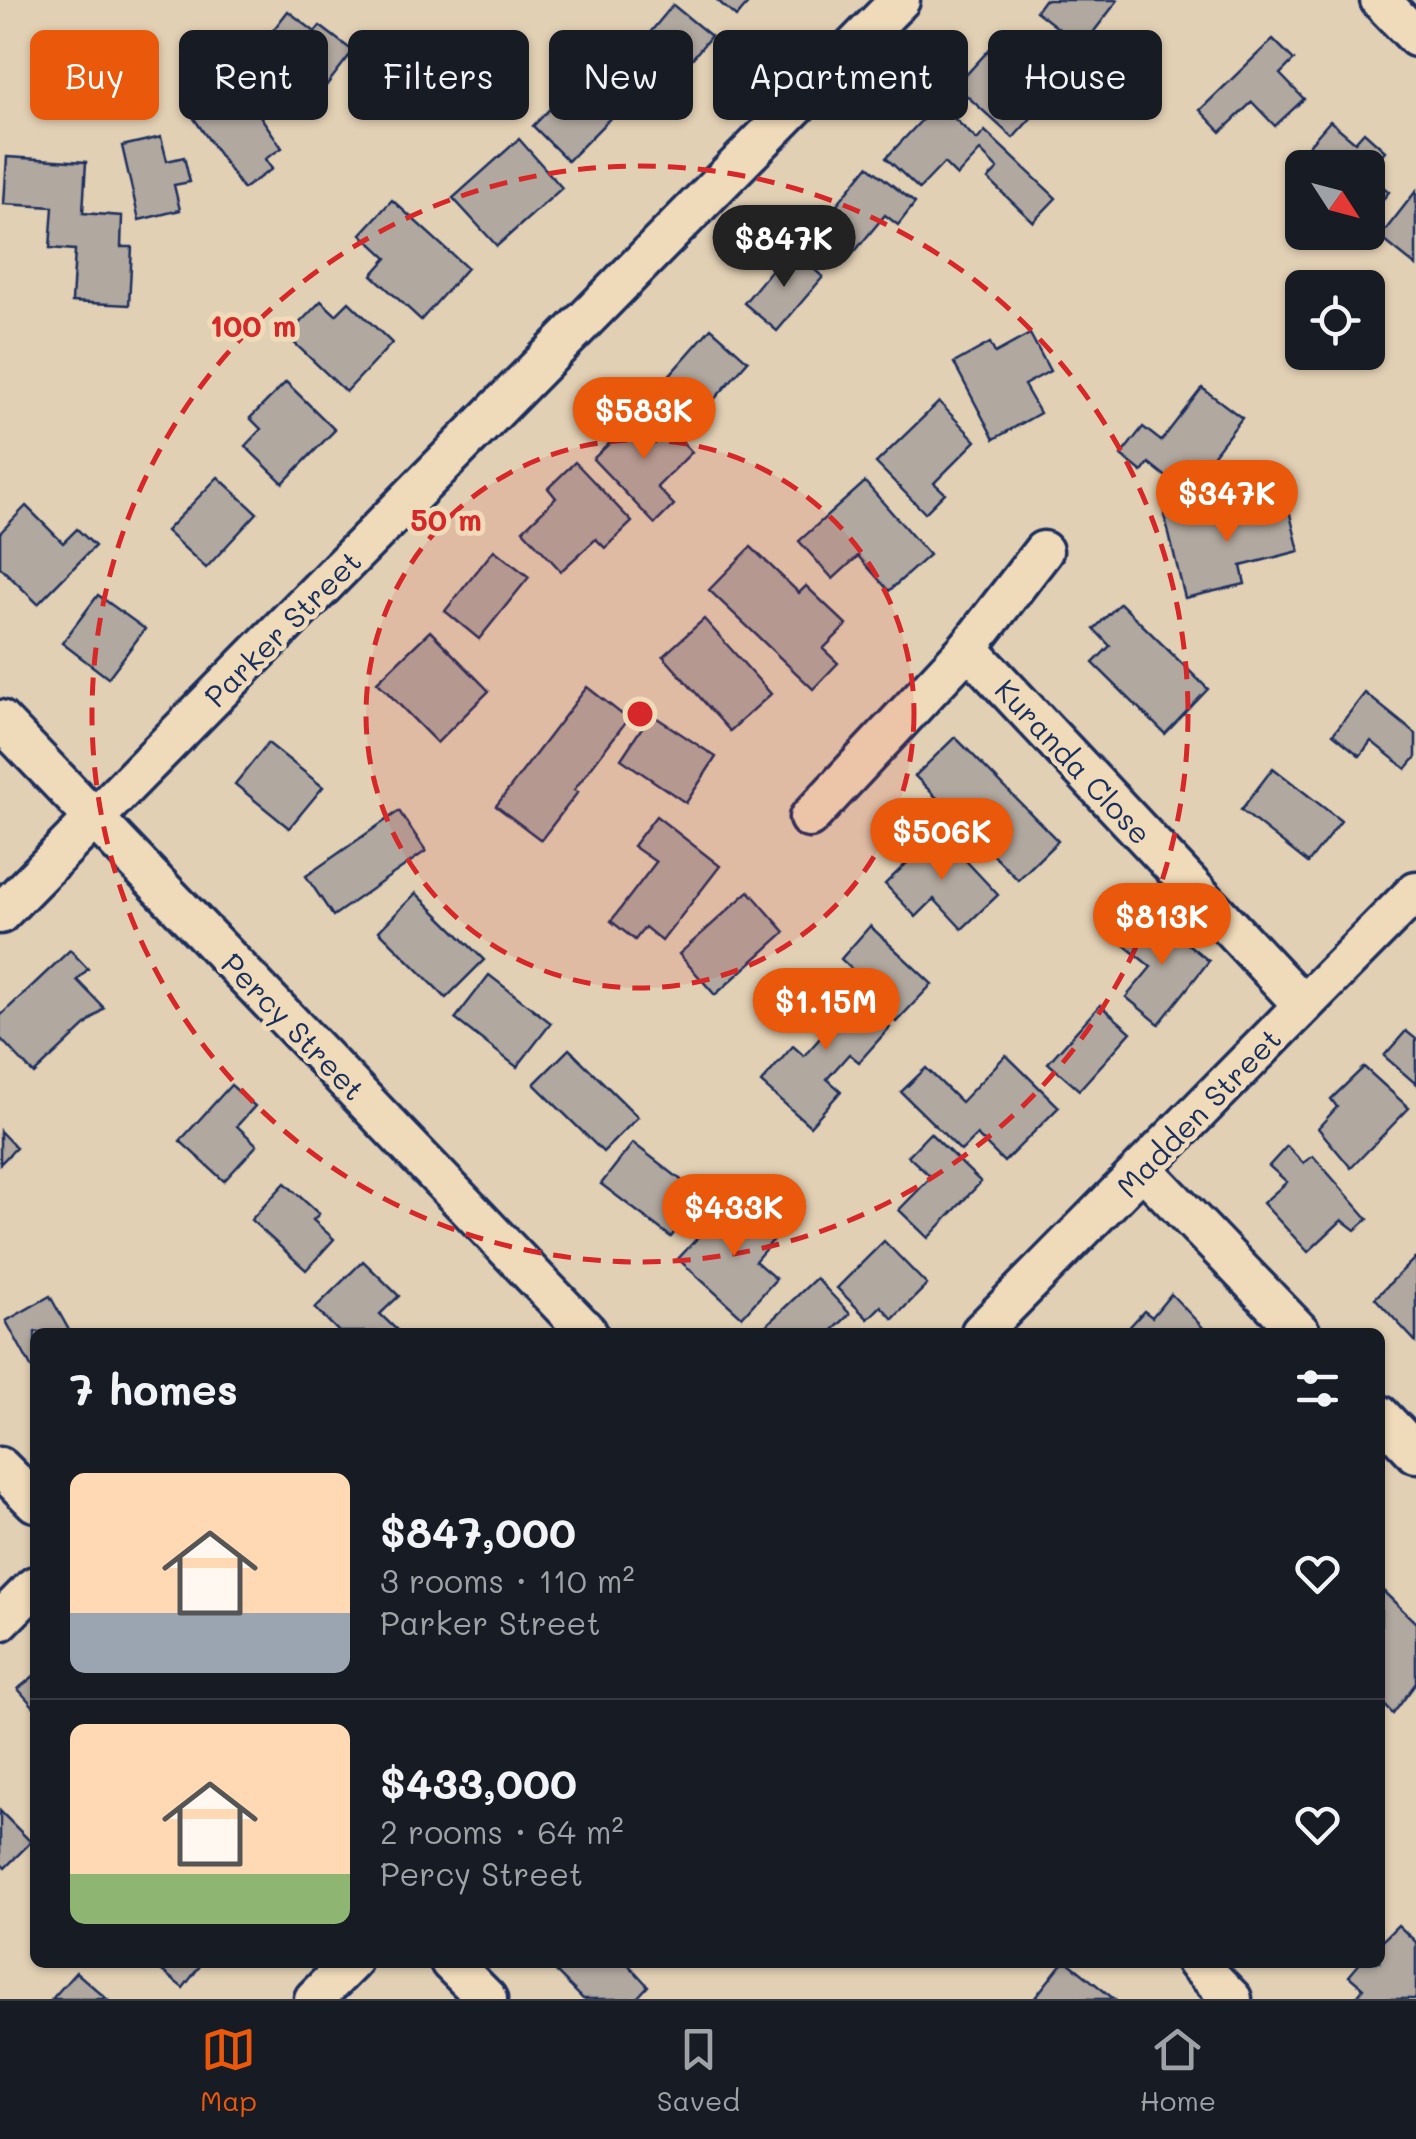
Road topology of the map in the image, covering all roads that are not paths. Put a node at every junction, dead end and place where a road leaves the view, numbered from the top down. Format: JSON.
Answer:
{"nodes":[{"id":1,"x":900,"y":0,"type":"edge"},
{"id":2,"x":1380,"y":0,"type":"edge"},
{"id":3,"x":1416,"y":37,"type":"edge"},
{"id":4,"x":1043,"y":552,"type":"dead end"},
{"id":5,"x":968,"y":648,"type":"junction"},
{"id":6,"x":0,"y":720,"type":"edge"},
{"id":7,"x":95,"y":818,"type":"junction"},
{"id":8,"x":809,"y":818,"type":"dead end"},
{"id":9,"x":1416,"y":891,"type":"edge"},
{"id":10,"x":0,"y":914,"type":"edge"},
{"id":11,"x":1304,"y":1005,"type":"junction"},
{"id":12,"x":1144,"y":1169,"type":"junction"},
{"id":13,"x":583,"y":1328,"type":"edge"},
{"id":14,"x":984,"y":1328,"type":"edge"},
{"id":15,"x":1296,"y":1328,"type":"edge"},
{"id":16,"x":1385,"y":1420,"type":"edge"},
{"id":17,"x":1416,"y":1453,"type":"edge"},
{"id":18,"x":0,"y":1467,"type":"edge"},
{"id":19,"x":30,"y":1497,"type":"edge"},
{"id":20,"x":30,"y":1591,"type":"edge"},
{"id":21,"x":0,"y":1621,"type":"edge"},
{"id":22,"x":345,"y":1968,"type":"edge"},
{"id":23,"x":456,"y":1968,"type":"edge"},
{"id":24,"x":1202,"y":1968,"type":"edge"},
{"id":25,"x":314,"y":1999,"type":"edge"},
{"id":26,"x":487,"y":1999,"type":"edge"},
{"id":27,"x":1232,"y":1999,"type":"edge"}],
"edges":[{"from":1,"to":7,"type":"street","name":"Parker Street"},
{"from":2,"to":3,"type":"street"},
{"from":4,"to":5,"type":"street"},
{"from":5,"to":8,"type":"street"},
{"from":5,"to":11,"type":"street","name":"Kuranda Close"},
{"from":6,"to":7,"type":"street","name":"Percy Street"},
{"from":7,"to":10,"type":"street","name":"Parker Street"},
{"from":7,"to":13,"type":"street","name":"Percy Street"},
{"from":9,"to":11,"type":"street","name":"Madden Street"},
{"from":11,"to":12,"type":"street","name":"Madden Street"},
{"from":12,"to":14,"type":"street","name":"Madden Street"},
{"from":12,"to":15,"type":"street"},
{"from":16,"to":17,"type":"street"},
{"from":18,"to":19,"type":"street"},
{"from":20,"to":21,"type":"street"},
{"from":22,"to":25,"type":"street"},
{"from":23,"to":26,"type":"street"},
{"from":24,"to":27,"type":"street"}]}
